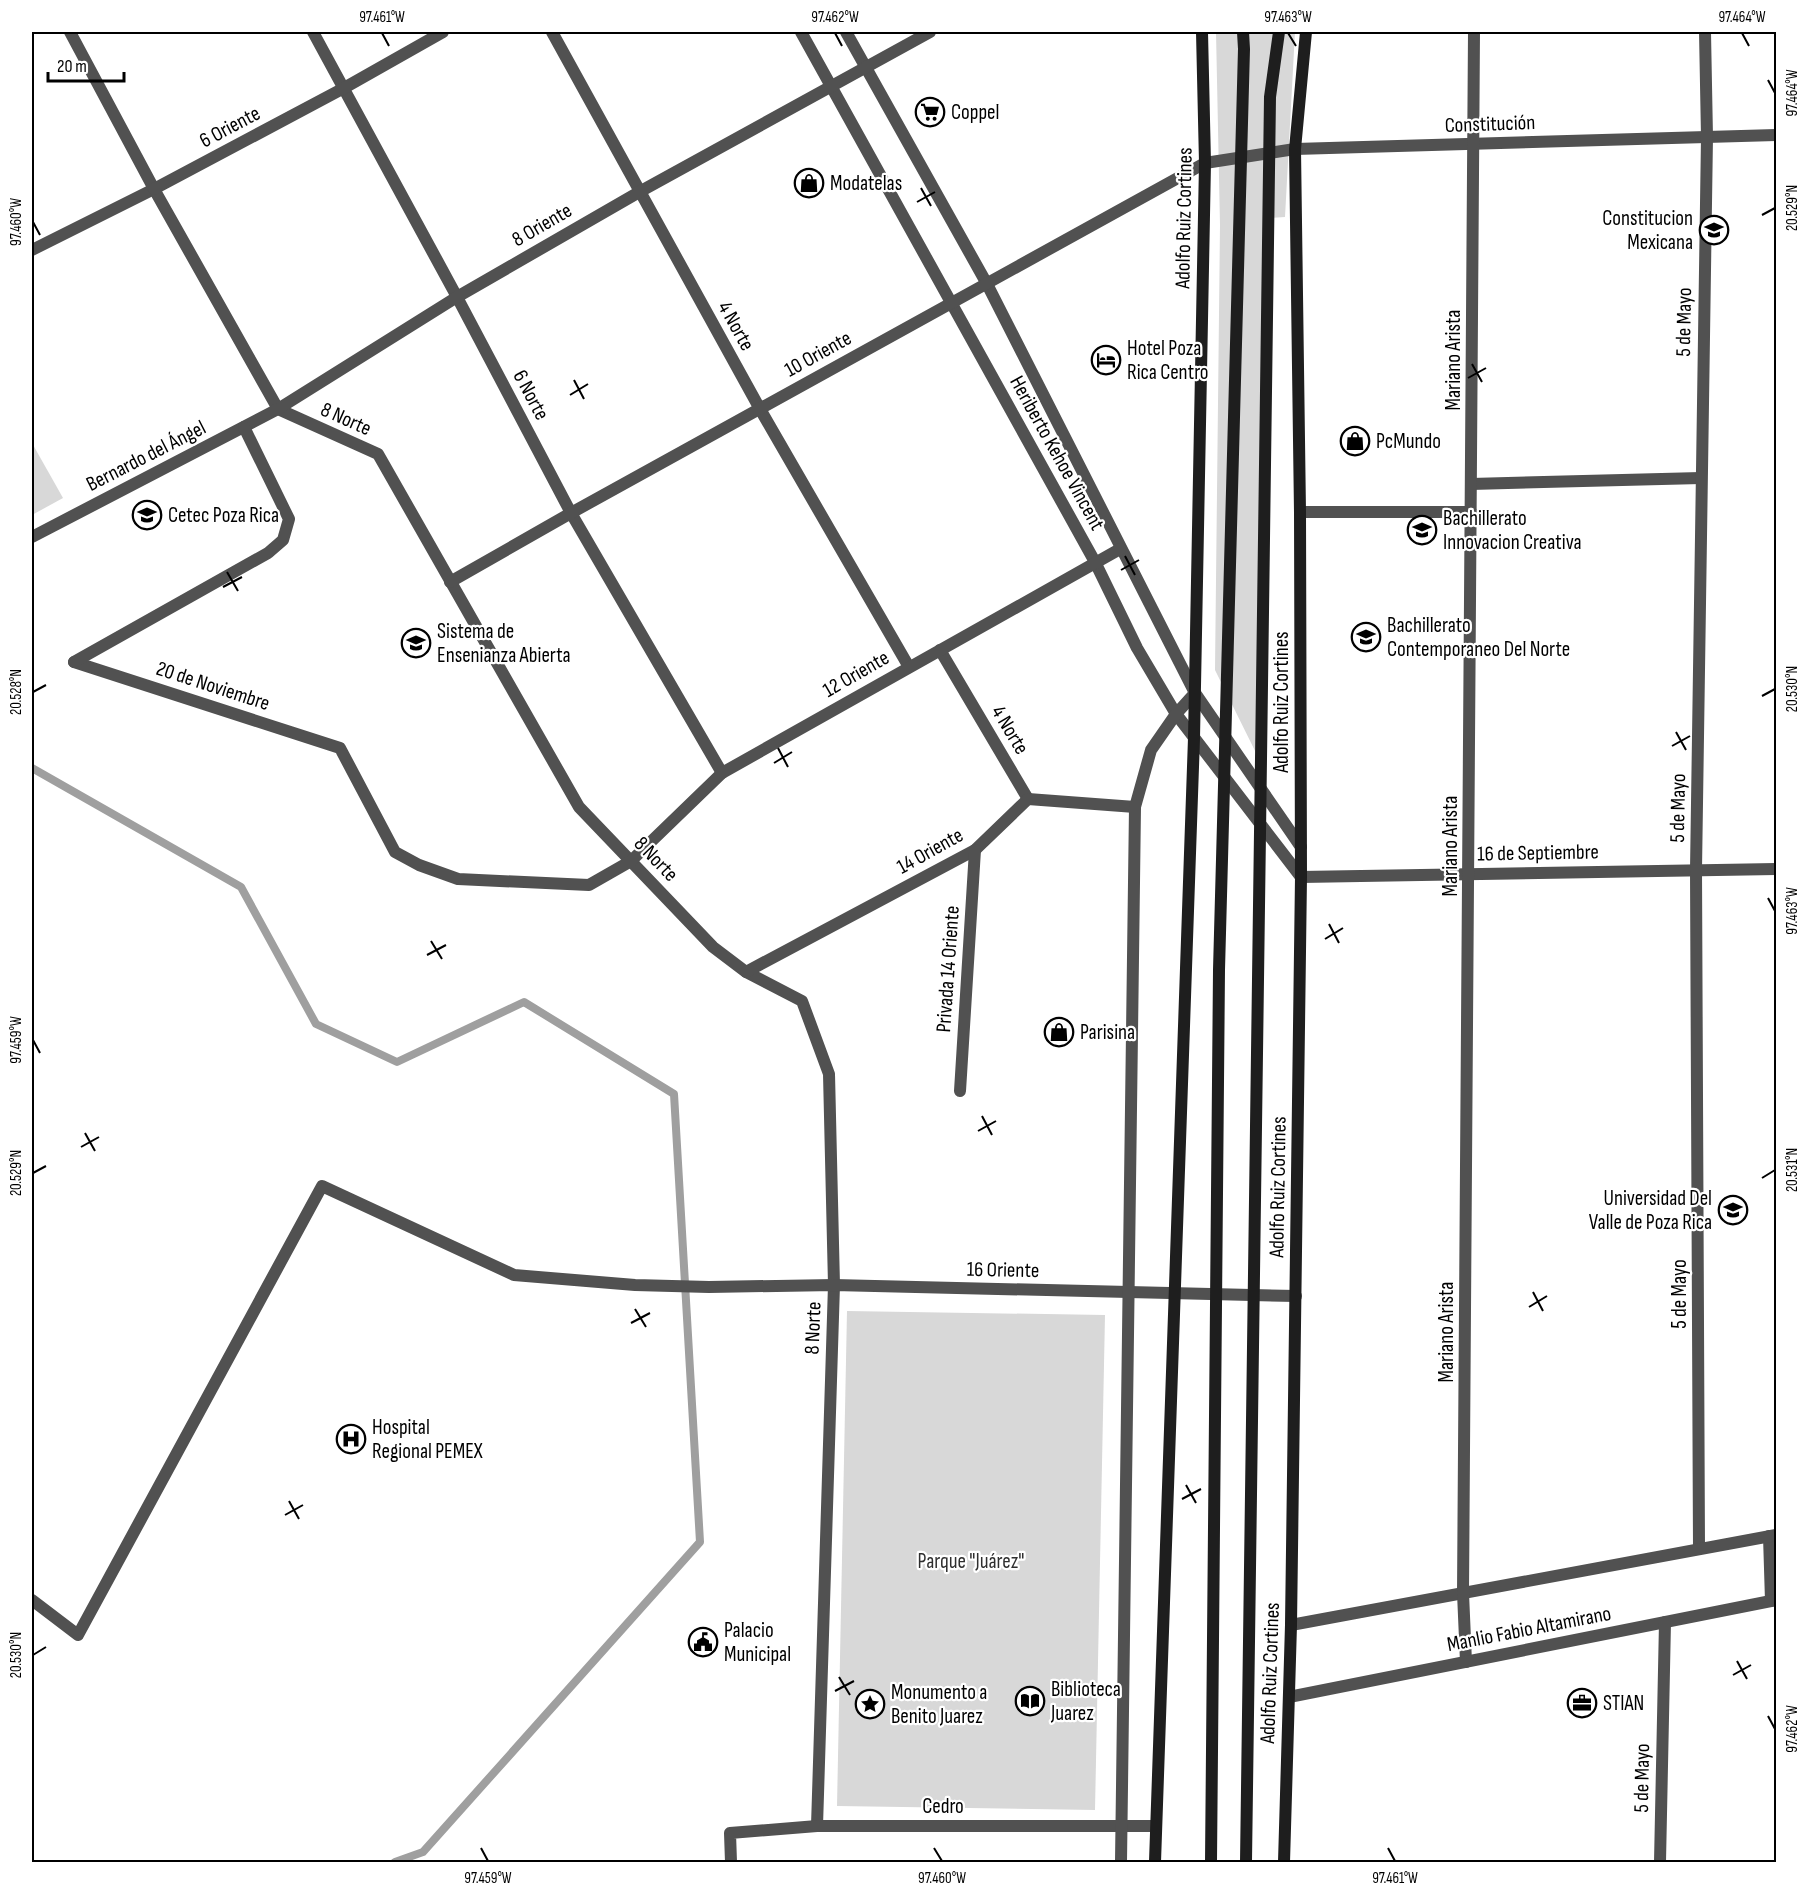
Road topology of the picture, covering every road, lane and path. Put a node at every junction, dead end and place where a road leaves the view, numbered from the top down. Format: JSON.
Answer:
{"nodes":[{"id":1,"x":70,"y":32,"type":"edge"},
{"id":2,"x":313,"y":32,"type":"edge"},
{"id":3,"x":443,"y":32,"type":"edge"},
{"id":4,"x":552,"y":32,"type":"edge"},
{"id":5,"x":801,"y":32,"type":"edge"},
{"id":6,"x":846,"y":32,"type":"edge"},
{"id":7,"x":930,"y":32,"type":"edge"},
{"id":8,"x":1202,"y":32,"type":"edge"},
{"id":9,"x":1243,"y":32,"type":"edge"},
{"id":10,"x":1279,"y":32,"type":"edge"},
{"id":11,"x":1306,"y":32,"type":"edge"},
{"id":12,"x":1474,"y":32,"type":"edge"},
{"id":13,"x":1705,"y":32,"type":"edge"},
{"id":14,"x":865,"y":66,"type":"junction"},
{"id":15,"x":832,"y":86,"type":"junction"},
{"id":16,"x":344,"y":88,"type":"junction"},
{"id":17,"x":1776,"y":135,"type":"edge"},
{"id":18,"x":1707,"y":137,"type":"junction"},
{"id":19,"x":1474,"y":144,"type":"junction"},
{"id":20,"x":1295,"y":149,"type":"junction"},
{"id":21,"x":1205,"y":163,"type":"junction"},
{"id":22,"x":154,"y":189,"type":"junction"},
{"id":23,"x":640,"y":191,"type":"junction"},
{"id":24,"x":32,"y":250,"type":"edge"},
{"id":25,"x":987,"y":284,"type":"junction"},
{"id":26,"x":457,"y":297,"type":"junction"},
{"id":27,"x":951,"y":303,"type":"junction"},
{"id":28,"x":278,"y":409,"type":"junction"},
{"id":29,"x":759,"y":409,"type":"junction"},
{"id":30,"x":244,"y":427,"type":"junction"},
{"id":31,"x":1701,"y":478,"type":"junction"},
{"id":32,"x":1471,"y":484,"type":"junction"},
{"id":33,"x":1300,"y":512,"type":"junction"},
{"id":34,"x":1471,"y":512,"type":"junction"},
{"id":35,"x":571,"y":513,"type":"junction"},
{"id":36,"x":32,"y":537,"type":"edge"},
{"id":37,"x":1120,"y":549,"type":"junction"},
{"id":38,"x":1095,"y":562,"type":"junction"},
{"id":39,"x":450,"y":582,"type":"junction"},
{"id":40,"x":940,"y":650,"type":"junction"},
{"id":41,"x":909,"y":667,"type":"junction"},
{"id":42,"x":1195,"y":693,"type":"junction"},
{"id":43,"x":1176,"y":714,"type":"junction"},
{"id":44,"x":1194,"y":738,"type":"junction"},
{"id":45,"x":722,"y":773,"type":"junction"},
{"id":46,"x":1028,"y":799,"type":"junction"},
{"id":47,"x":1135,"y":807,"type":"junction"},
{"id":48,"x":1301,"y":847,"type":"junction"},
{"id":49,"x":975,"y":850,"type":"junction"},
{"id":50,"x":631,"y":861,"type":"junction"},
{"id":51,"x":1776,"y":869,"type":"edge"},
{"id":52,"x":1696,"y":870,"type":"junction"},
{"id":53,"x":1469,"y":874,"type":"junction"},
{"id":54,"x":1301,"y":877,"type":"junction"},
{"id":55,"x":746,"y":972,"type":"junction"},
{"id":56,"x":960,"y":1091,"type":"dead end"},
{"id":57,"x":834,"y":1285,"type":"junction"},
{"id":58,"x":1128,"y":1292,"type":"junction"},
{"id":59,"x":1176,"y":1293,"type":"junction"},
{"id":60,"x":1296,"y":1296,"type":"junction"},
{"id":61,"x":1773,"y":1536,"type":"edge"},
{"id":62,"x":1699,"y":1549,"type":"junction"},
{"id":63,"x":1463,"y":1593,"type":"junction"},
{"id":64,"x":32,"y":1600,"type":"edge"},
{"id":65,"x":1774,"y":1600,"type":"edge"},
{"id":66,"x":1665,"y":1622,"type":"junction"},
{"id":67,"x":1291,"y":1625,"type":"junction"},
{"id":68,"x":1466,"y":1662,"type":"junction"},
{"id":69,"x":1289,"y":1696,"type":"junction"},
{"id":70,"x":1121,"y":1825,"type":"junction"},
{"id":71,"x":817,"y":1826,"type":"junction"},
{"id":72,"x":1155,"y":1827,"type":"junction"},
{"id":73,"x":731,"y":1863,"type":"edge"},
{"id":74,"x":1121,"y":1863,"type":"edge"},
{"id":75,"x":1155,"y":1863,"type":"edge"},
{"id":76,"x":1211,"y":1863,"type":"edge"},
{"id":77,"x":1246,"y":1863,"type":"edge"},
{"id":78,"x":1284,"y":1863,"type":"edge"},
{"id":79,"x":1660,"y":1863,"type":"edge"}],
"edges":[{"from":1,"to":22,"type":"street"},
{"from":2,"to":16,"type":"street","name":"6 Norte"},
{"from":3,"to":16,"type":"street","name":"6 Oriente"},
{"from":4,"to":23,"type":"street","name":"4 Norte"},
{"from":5,"to":15,"type":"street","name":"Heriberto Kehoe Vincent"},
{"from":6,"to":14,"type":"street","name":"Heriberto Kehoe Vincent"},
{"from":7,"to":14,"type":"street","name":"8 Oriente"},
{"from":8,"to":21,"type":"main road","name":"Adolfo Ruiz Cortines"},
{"from":9,"to":76,"type":"main road"},
{"from":10,"to":77,"type":"main road"},
{"from":11,"to":20,"type":"main road","name":"Adolfo Ruiz Cortines"},
{"from":12,"to":19,"type":"street","name":"Mariano Arista"},
{"from":13,"to":18,"type":"street","name":"5 de Mayo"},
{"from":14,"to":15,"type":"street","name":"8 Oriente"},
{"from":14,"to":25,"type":"street","name":"Heriberto Kehoe Vincent"},
{"from":15,"to":23,"type":"street","name":"8 Oriente"},
{"from":15,"to":27,"type":"street","name":"Heriberto Kehoe Vincent"},
{"from":16,"to":22,"type":"street","name":"6 Oriente"},
{"from":16,"to":26,"type":"street","name":"6 Norte"},
{"from":17,"to":18,"type":"street","name":"Constitución"},
{"from":18,"to":19,"type":"street","name":"Constitución"},
{"from":18,"to":31,"type":"street","name":"5 de Mayo"},
{"from":19,"to":20,"type":"street","name":"Constitución"},
{"from":19,"to":32,"type":"street","name":"Mariano Arista"},
{"from":20,"to":21,"type":"street","name":"Constitución"},
{"from":20,"to":33,"type":"main road","name":"Adolfo Ruiz Cortines"},
{"from":21,"to":25,"type":"street","name":"10 Oriente"},
{"from":21,"to":42,"type":"main road","name":"Adolfo Ruiz Cortines"},
{"from":22,"to":24,"type":"street","name":"6 Oriente"},
{"from":22,"to":28,"type":"street"},
{"from":23,"to":26,"type":"street","name":"8 Oriente"},
{"from":23,"to":29,"type":"street","name":"4 Norte"},
{"from":25,"to":27,"type":"street","name":"10 Oriente"},
{"from":25,"to":37,"type":"street","name":"Heriberto Kehoe Vincent"},
{"from":26,"to":28,"type":"street","name":"8 Oriente"},
{"from":26,"to":35,"type":"street","name":"6 Norte"},
{"from":27,"to":29,"type":"street","name":"10 Oriente"},
{"from":27,"to":38,"type":"street","name":"Heriberto Kehoe Vincent"},
{"from":28,"to":30,"type":"street","name":"Bernardo del Ángel"},
{"from":28,"to":39,"type":"street","name":"8 Norte"},
{"from":29,"to":35,"type":"street","name":"10 Oriente"},
{"from":29,"to":41,"type":"street","name":"4 Norte"},
{"from":30,"to":36,"type":"street","name":"Bernardo del Ángel"},
{"from":30,"to":50,"type":"street","name":"20 de Noviembre"},
{"from":31,"to":32,"type":"street"},
{"from":31,"to":52,"type":"street","name":"5 de Mayo"},
{"from":32,"to":34,"type":"street","name":"Mariano Arista"},
{"from":33,"to":34,"type":"street"},
{"from":33,"to":48,"type":"main road","name":"Adolfo Ruiz Cortines"},
{"from":34,"to":53,"type":"street","name":"Mariano Arista"},
{"from":35,"to":39,"type":"street","name":"10 Oriente"},
{"from":35,"to":45,"type":"street","name":"6 Norte"},
{"from":37,"to":38,"type":"street","name":"12 Oriente"},
{"from":37,"to":42,"type":"street","name":"Heriberto Kehoe Vincent"},
{"from":38,"to":40,"type":"street","name":"12 Oriente"},
{"from":38,"to":43,"type":"street","name":"Heriberto Kehoe Vincent"},
{"from":39,"to":50,"type":"street","name":"8 Norte"},
{"from":40,"to":41,"type":"street","name":"12 Oriente"},
{"from":40,"to":46,"type":"street","name":"4 Norte"},
{"from":41,"to":45,"type":"street","name":"12 Oriente"},
{"from":42,"to":43,"type":"street"},
{"from":42,"to":44,"type":"main road","name":"Adolfo Ruiz Cortines"},
{"from":42,"to":48,"type":"street","name":"Heriberto Kehoe Vincent"},
{"from":43,"to":44,"type":"street","name":"Heriberto Kehoe Vincent"},
{"from":43,"to":47,"type":"street"},
{"from":44,"to":54,"type":"street","name":"Heriberto Kehoe Vincent"},
{"from":44,"to":59,"type":"main road","name":"Adolfo Ruiz Cortines"},
{"from":45,"to":50,"type":"street","name":"12 Oriente"},
{"from":46,"to":47,"type":"street"},
{"from":46,"to":49,"type":"street","name":"14 Oriente"},
{"from":47,"to":58,"type":"street"},
{"from":48,"to":54,"type":"main road","name":"Adolfo Ruiz Cortines"},
{"from":49,"to":55,"type":"street","name":"14 Oriente"},
{"from":49,"to":56,"type":"street","name":"Privada 14 Oriente"},
{"from":50,"to":55,"type":"street","name":"8 Norte"},
{"from":51,"to":52,"type":"street","name":"16 de Septiembre"},
{"from":52,"to":53,"type":"street","name":"16 de Septiembre"},
{"from":52,"to":62,"type":"street","name":"5 de Mayo"},
{"from":53,"to":54,"type":"street","name":"16 de Septiembre"},
{"from":53,"to":63,"type":"street","name":"Mariano Arista"},
{"from":54,"to":60,"type":"main road","name":"Adolfo Ruiz Cortines"},
{"from":55,"to":57,"type":"street","name":"8 Norte"},
{"from":57,"to":58,"type":"street","name":"16 Oriente"},
{"from":57,"to":64,"type":"street","name":"16 Oriente"},
{"from":57,"to":71,"type":"street","name":"8 Norte"},
{"from":58,"to":59,"type":"street","name":"16 Oriente"},
{"from":58,"to":70,"type":"street"},
{"from":59,"to":60,"type":"street","name":"16 Oriente"},
{"from":59,"to":72,"type":"main road","name":"Adolfo Ruiz Cortines"},
{"from":60,"to":67,"type":"main road","name":"Adolfo Ruiz Cortines"},
{"from":61,"to":62,"type":"street"},
{"from":61,"to":65,"type":"street"},
{"from":62,"to":63,"type":"street"},
{"from":63,"to":67,"type":"street"},
{"from":63,"to":68,"type":"street","name":"Mariano Arista"},
{"from":65,"to":66,"type":"street","name":"Manlio Fabio Altamirano"},
{"from":66,"to":68,"type":"street","name":"Manlio Fabio Altamirano"},
{"from":66,"to":79,"type":"street","name":"5 de Mayo"},
{"from":67,"to":69,"type":"main road","name":"Adolfo Ruiz Cortines"},
{"from":68,"to":69,"type":"street","name":"Manlio Fabio Altamirano"},
{"from":69,"to":78,"type":"main road","name":"Adolfo Ruiz Cortines"},
{"from":70,"to":71,"type":"street","name":"Cedro"},
{"from":70,"to":72,"type":"street","name":"Cedro"},
{"from":70,"to":74,"type":"street"},
{"from":71,"to":73,"type":"street","name":"Cedro"},
{"from":72,"to":75,"type":"main road","name":"Adolfo Ruiz Cortines"}]}
